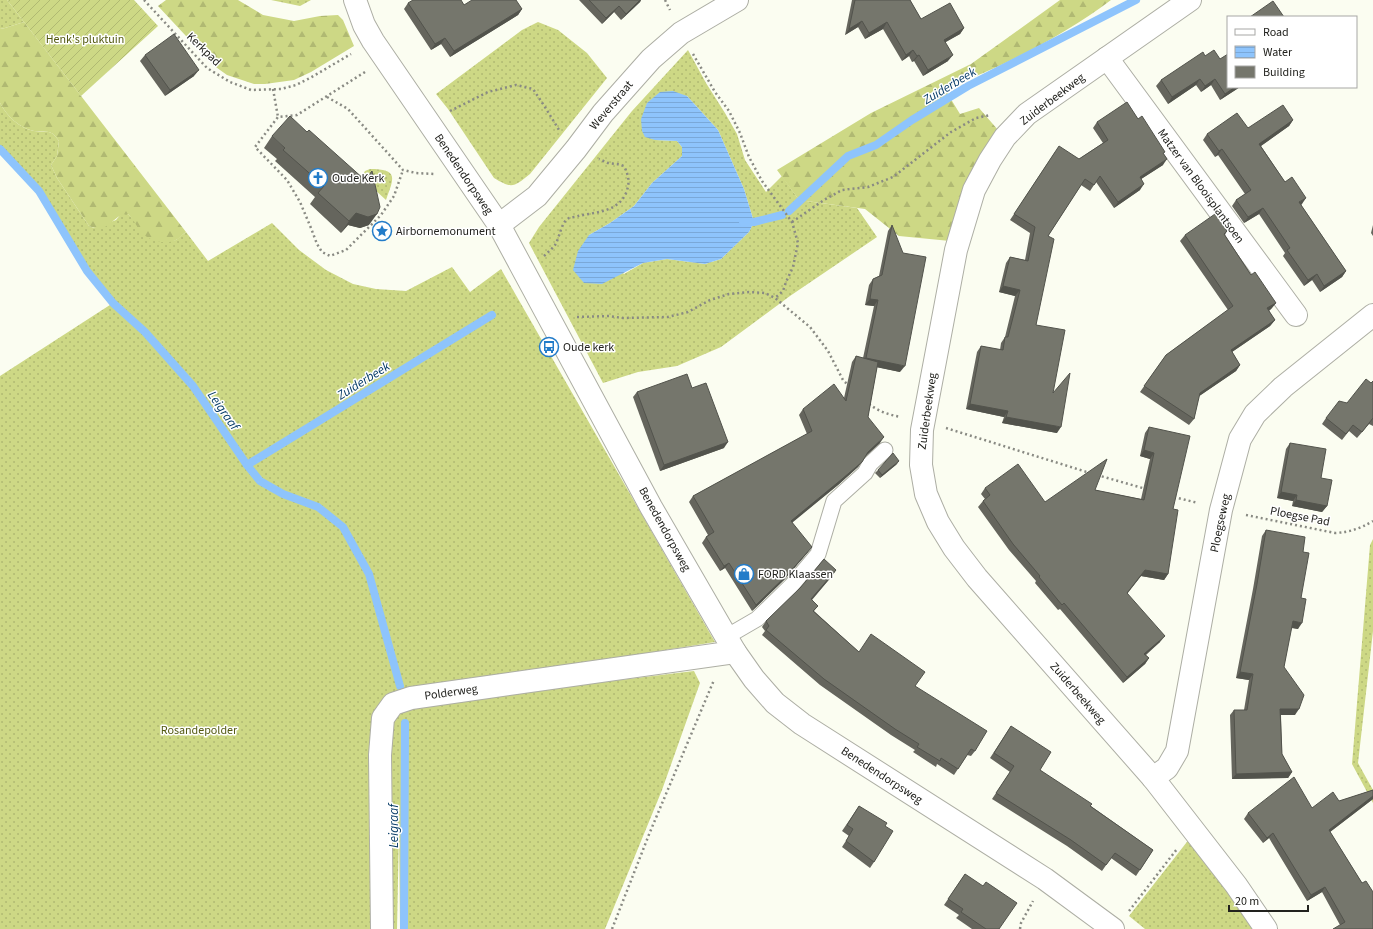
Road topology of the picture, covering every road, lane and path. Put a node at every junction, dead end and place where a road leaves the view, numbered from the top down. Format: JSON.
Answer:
{"nodes":[{"id":1,"x":144,"y":0,"type":"edge"},
{"id":2,"x":356,"y":0,"type":"edge"},
{"id":3,"x":737,"y":0,"type":"edge"},
{"id":4,"x":1190,"y":0,"type":"edge"},
{"id":5,"x":682,"y":33,"type":"junction"},
{"id":6,"x":373,"y":41,"type":"junction"},
{"id":7,"x":1107,"y":58,"type":"junction"},
{"id":8,"x":385,"y":59,"type":"junction"},
{"id":9,"x":273,"y":89,"type":"junction"},
{"id":10,"x":327,"y":97,"type":"junction"},
{"id":11,"x":1027,"y":114,"type":"junction"},
{"id":12,"x":278,"y":117,"type":"junction"},
{"id":13,"x":428,"y":122,"type":"junction"},
{"id":14,"x":576,"y":149,"type":"junction"},
{"id":15,"x":792,"y":222,"type":"junction"},
{"id":16,"x":499,"y":225,"type":"junction"},
{"id":17,"x":523,"y":270,"type":"junction"},
{"id":18,"x":775,"y":298,"type":"junction"},
{"id":19,"x":1296,"y":315,"type":"dead end"},
{"id":20,"x":1373,"y":315,"type":"edge"},
{"id":21,"x":552,"y":324,"type":"junction"},
{"id":22,"x":852,"y":389,"type":"edge"},
{"id":23,"x":865,"y":401,"type":"edge"},
{"id":24,"x":924,"y":421,"type":"junction"},
{"id":25,"x":885,"y":450,"type":"edge"},
{"id":26,"x":1147,"y":489,"type":"edge"},
{"id":27,"x":1169,"y":495,"type":"edge"},
{"id":28,"x":1221,"y":510,"type":"junction"},
{"id":29,"x":1373,"y":521,"type":"edge"},
{"id":30,"x":730,"y":644,"type":"junction"},
{"id":31,"x":1153,"y":778,"type":"junction"},
{"id":32,"x":1193,"y":829,"type":"junction"},
{"id":33,"x":1045,"y":879,"type":"junction"},
{"id":34,"x":1119,"y":923,"type":"edge"},
{"id":35,"x":382,"y":929,"type":"edge"},
{"id":36,"x":612,"y":929,"type":"edge"},
{"id":37,"x":1020,"y":929,"type":"edge"},
{"id":38,"x":1266,"y":929,"type":"edge"}],
"edges":[{"from":1,"to":9,"type":"path","name":"Kerkpad"},
{"from":2,"to":6,"type":"street","name":"Benedendorpsweg"},
{"from":3,"to":5,"type":"street","name":"Weverstraat"},
{"from":4,"to":7,"type":"street","name":"Zuiderbeekweg"},
{"from":5,"to":14,"type":"street","name":"Weverstraat"},
{"from":5,"to":15,"type":"path"},
{"from":6,"to":8,"type":"street","name":"Benedendorpsweg"},
{"from":6,"to":9,"type":"path","name":"Kerkpad"},
{"from":7,"to":11,"type":"street","name":"Zuiderbeekweg"},
{"from":7,"to":19,"type":"street","name":"Matzer van Blooisplantsoen"},
{"from":8,"to":10,"type":"path"},
{"from":8,"to":13,"type":"street","name":"Benedendorpsweg"},
{"from":9,"to":12,"type":"path"},
{"from":10,"to":12,"type":"path"},
{"from":10,"to":12,"type":"path"},
{"from":11,"to":15,"type":"path"},
{"from":11,"to":24,"type":"street","name":"Zuiderbeekweg"},
{"from":13,"to":14,"type":"path"},
{"from":13,"to":16,"type":"street","name":"Benedendorpsweg"},
{"from":14,"to":16,"type":"street","name":"Weverstraat"},
{"from":14,"to":17,"type":"path"},
{"from":15,"to":18,"type":"path"},
{"from":16,"to":17,"type":"street","name":"Benedendorpsweg"},
{"from":17,"to":21,"type":"street","name":"Benedendorpsweg"},
{"from":18,"to":21,"type":"path"},
{"from":18,"to":22,"type":"path"},
{"from":20,"to":28,"type":"street","name":"Ploegseweg"},
{"from":21,"to":30,"type":"street","name":"Benedendorpsweg"},
{"from":23,"to":24,"type":"path"},
{"from":24,"to":26,"type":"path"},
{"from":24,"to":31,"type":"street","name":"Zuiderbeekweg"},
{"from":25,"to":30,"type":"lane"},
{"from":27,"to":28,"type":"path","name":"Ploegse Pad"},
{"from":28,"to":29,"type":"path","name":"Ploegse Pad"},
{"from":28,"to":31,"type":"street","name":"Ploegseweg"},
{"from":30,"to":33,"type":"street","name":"Benedendorpsweg"},
{"from":30,"to":35,"type":"street","name":"Polderweg"},
{"from":30,"to":36,"type":"path"},
{"from":31,"to":32,"type":"street","name":"Zuiderbeekweg"},
{"from":32,"to":34,"type":"path"},
{"from":32,"to":38,"type":"street","name":"Zuiderbeekweg"},
{"from":33,"to":34,"type":"street","name":"Benedendorpsweg"},
{"from":33,"to":37,"type":"path"}]}
